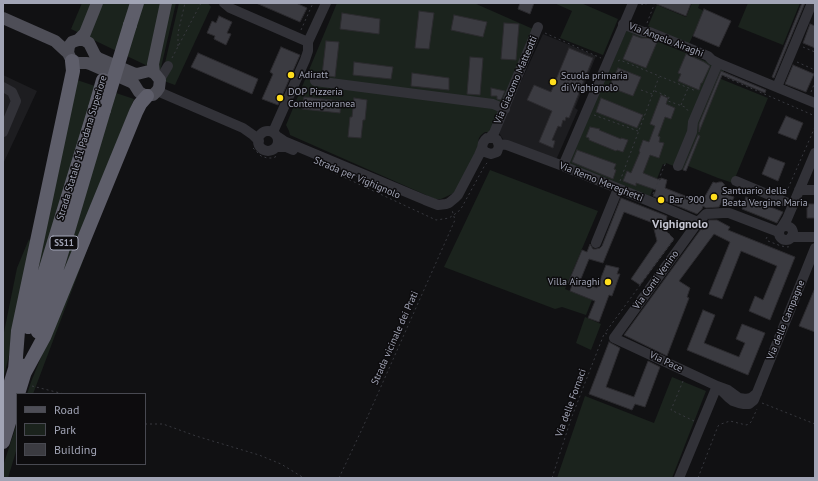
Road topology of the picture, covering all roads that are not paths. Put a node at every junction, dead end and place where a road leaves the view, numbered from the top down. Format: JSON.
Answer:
{"nodes":[{"id":1,"x":97,"y":3,"type":"edge"},
{"id":2,"x":127,"y":3,"type":"edge"},
{"id":3,"x":137,"y":3,"type":"edge"},
{"id":4,"x":166,"y":3,"type":"edge"},
{"id":5,"x":224,"y":3,"type":"edge"},
{"id":6,"x":326,"y":3,"type":"edge"},
{"id":7,"x":812,"y":3,"type":"edge"},
{"id":8,"x":636,"y":4,"type":"edge"},
{"id":9,"x":3,"y":18,"type":"edge"},
{"id":10,"x":126,"y":24,"type":"junction"},
{"id":11,"x":624,"y":24,"type":"junction"},
{"id":12,"x":538,"y":28,"type":"road end"},
{"id":13,"x":76,"y":40,"type":"junction"},
{"id":14,"x":55,"y":41,"type":"junction"},
{"id":15,"x":308,"y":42,"type":"junction"},
{"id":16,"x":70,"y":57,"type":"junction"},
{"id":17,"x":718,"y":63,"type":"junction"},
{"id":18,"x":168,"y":66,"type":"road end"},
{"id":19,"x":315,"y":80,"type":"dead end"},
{"id":20,"x":155,"y":85,"type":"junction"},
{"id":21,"x":3,"y":87,"type":"edge"},
{"id":22,"x":777,"y":88,"type":"junction"},
{"id":23,"x":811,"y":102,"type":"edge"},
{"id":24,"x":505,"y":109,"type":"junction"},
{"id":25,"x":3,"y":132,"type":"edge"},
{"id":26,"x":275,"y":135,"type":"junction"},
{"id":27,"x":258,"y":140,"type":"junction"},
{"id":28,"x":497,"y":141,"type":"junction"},
{"id":29,"x":277,"y":151,"type":"junction"},
{"id":30,"x":815,"y":153,"type":"edge"},
{"id":31,"x":487,"y":154,"type":"junction"},
{"id":32,"x":563,"y":166,"type":"junction"},
{"id":33,"x":678,"y":166,"type":"dead end"},
{"id":34,"x":736,"y":181,"type":"dead end"},
{"id":35,"x":618,"y":189,"type":"junction"},
{"id":36,"x":799,"y":190,"type":"junction"},
{"id":37,"x":815,"y":190,"type":"edge"},
{"id":38,"x":793,"y":205,"type":"junction"},
{"id":39,"x":438,"y":208,"type":"junction"},
{"id":40,"x":698,"y":222,"type":"junction"},
{"id":41,"x":786,"y":230,"type":"junction"},
{"id":42,"x":815,"y":237,"type":"edge"},
{"id":43,"x":596,"y":243,"type":"dead end"},
{"id":44,"x":815,"y":248,"type":"edge"},
{"id":45,"x":614,"y":338,"type":"joint"},
{"id":46,"x":23,"y":377,"type":"junction"},
{"id":47,"x":717,"y":386,"type":"junction"},
{"id":48,"x":18,"y":393,"type":"edge"},
{"id":49,"x":756,"y":396,"type":"joint"},
{"id":50,"x":16,"y":398,"type":"edge"},
{"id":51,"x":3,"y":408,"type":"edge"},
{"id":52,"x":3,"y":442,"type":"edge"},
{"id":53,"x":679,"y":478,"type":"edge"}],
"edges":[{"from":1,"to":13,"type":"main road"},
{"from":2,"to":10,"type":"highway","name":"Strada Statale 11 Padana Superiore","number":"SS11"},
{"from":3,"to":10,"type":"highway","name":"Strada Statale 11 Padana Superiore","number":"SS11"},
{"from":4,"to":20,"type":"main road"},
{"from":5,"to":15,"type":"street"},
{"from":6,"to":15,"type":"street"},
{"from":7,"to":22,"type":"street"},
{"from":8,"to":11,"type":"street","name":"Via Angelo Airaghi"},
{"from":9,"to":14,"type":"main road"},
{"from":10,"to":46,"type":"highway","name":"Strada Statale 11 Padana Superiore","number":"SS11","bridge":true},
{"from":11,"to":17,"type":"street","name":"Via Angelo Airaghi"},
{"from":11,"to":32,"type":"street","name":"Via Angelo Airaghi"},
{"from":12,"to":24,"type":"street","name":"Via Giacomo Matteotti"},
{"from":13,"to":14,"type":"main road"},
{"from":13,"to":16,"type":"main road"},
{"from":13,"to":20,"type":"main road"},
{"from":14,"to":16,"type":"main road"},
{"from":15,"to":26,"type":"street"},
{"from":16,"to":20,"type":"main road"},
{"from":16,"to":46,"type":"highway"},
{"from":17,"to":22,"type":"street","name":"Via Angelo Airaghi"},
{"from":17,"to":33,"type":"street"},
{"from":18,"to":20,"type":"street"},
{"from":19,"to":24,"type":"street"},
{"from":20,"to":27,"type":"street"},
{"from":20,"to":46,"type":"highway"},
{"from":21,"to":25,"type":"street"},
{"from":22,"to":23,"type":"street","name":"Via Angelo Airaghi"},
{"from":24,"to":28,"type":"street","name":"Via Giacomo Matteotti"},
{"from":26,"to":27,"type":"street"},
{"from":26,"to":29,"type":"street"},
{"from":26,"to":39,"type":"street","name":"Strada per Vighignolo"},
{"from":27,"to":29,"type":"street","name":"Strada per Vighignolo"},
{"from":28,"to":31,"type":"street"},
{"from":28,"to":31,"type":"street","name":"Via Giacomo Matteotti"},
{"from":28,"to":32,"type":"street","name":"Via Remo Mereghetti"},
{"from":29,"to":39,"type":"street","name":"Strada per Vighignolo"},
{"from":30,"to":36,"type":"street"},
{"from":31,"to":39,"type":"street"},
{"from":31,"to":39,"type":"street"},
{"from":32,"to":35,"type":"street","name":"Via Remo Mereghetti"},
{"from":34,"to":38,"type":"street"},
{"from":35,"to":40,"type":"street","name":"Via Remo Mereghetti"},
{"from":35,"to":43,"type":"street"},
{"from":36,"to":37,"type":"street"},
{"from":36,"to":38,"type":"street"},
{"from":38,"to":41,"type":"street"},
{"from":40,"to":41,"type":"street"},
{"from":40,"to":45,"type":"street","name":"Via Conti Venino"},
{"from":41,"to":42,"type":"street"},
{"from":44,"to":49,"type":"street","name":"Via delle Campagne"},
{"from":45,"to":47,"type":"street","name":"Via Pace"},
{"from":46,"to":48,"type":"highway","name":"Strada Statale 11 Padana Superiore","number":"SS11"},
{"from":46,"to":51,"type":"highway","name":"Strada Statale 11 Padana Superiore","number":"SS11"},
{"from":47,"to":49,"type":"street","name":"Via Pace"},
{"from":47,"to":53,"type":"street"},
{"from":50,"to":52,"type":"highway","name":"Strada Statale 11 Padana Superiore","number":"SS11"}]}
